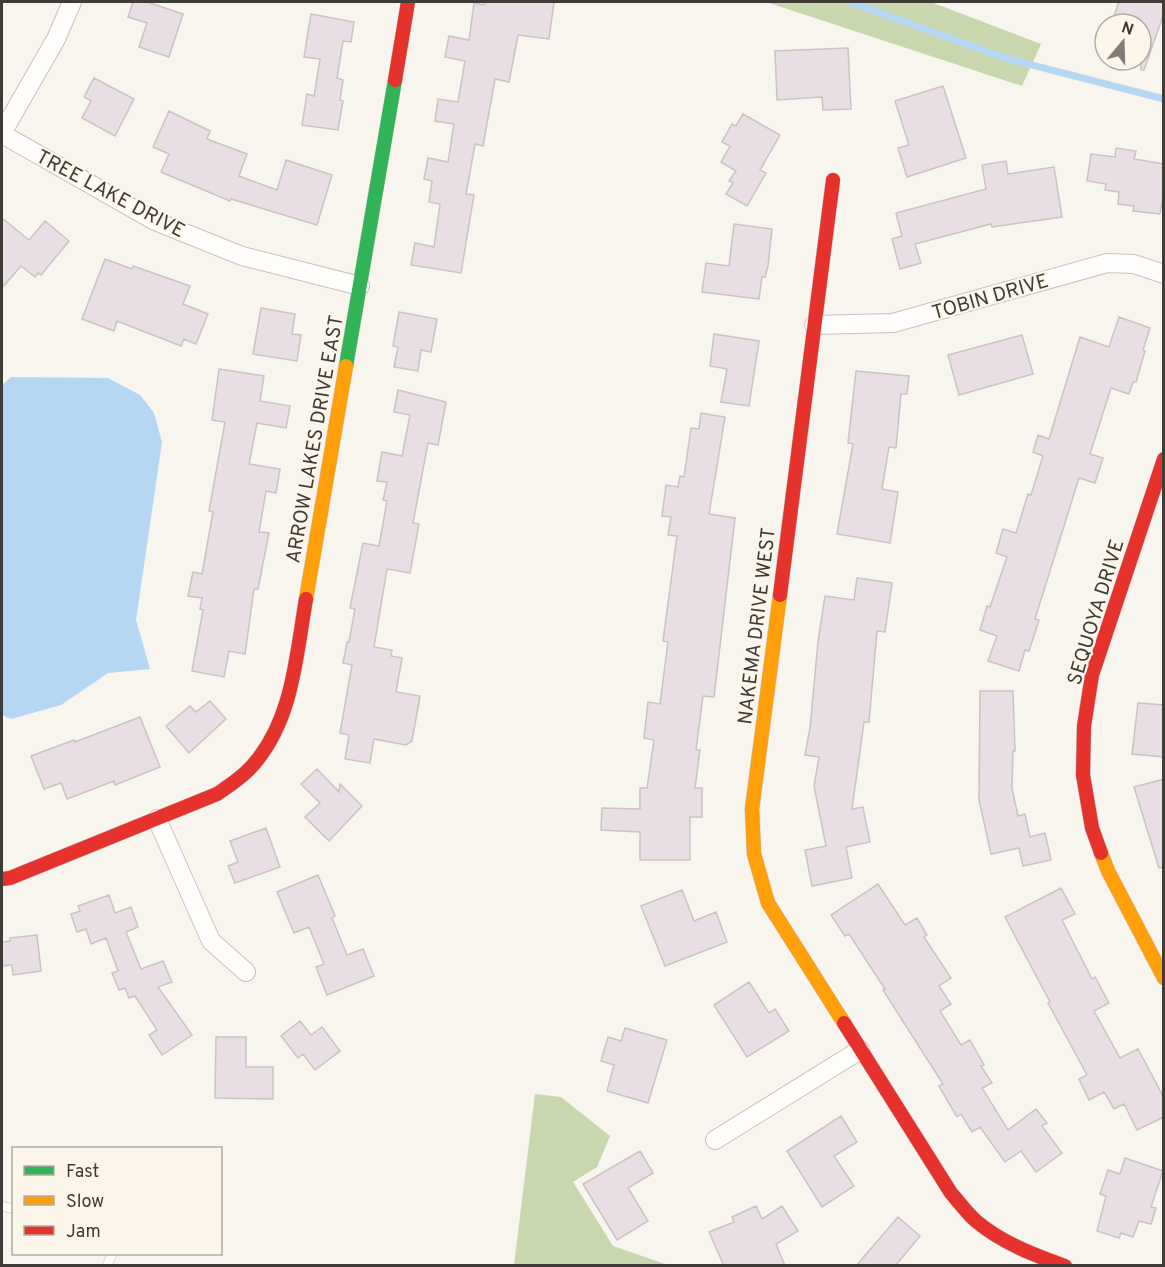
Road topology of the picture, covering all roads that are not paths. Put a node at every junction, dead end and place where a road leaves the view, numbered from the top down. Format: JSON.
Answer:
{"nodes":[{"id":1,"x":72,"y":2,"type":"edge"},
{"id":2,"x":408,"y":2,"type":"edge"},
{"id":3,"x":2,"y":133,"type":"edge"},
{"id":4,"x":833,"y":180,"type":"dead end"},
{"id":5,"x":1164,"y":274,"type":"edge"},
{"id":6,"x":360,"y":286,"type":"junction"},
{"id":7,"x":814,"y":325,"type":"junction"},
{"id":8,"x":1164,"y":459,"type":"edge"},
{"id":9,"x":157,"y":819,"type":"junction"},
{"id":10,"x":2,"y":879,"type":"edge"},
{"id":11,"x":246,"y":972,"type":"dead end"},
{"id":12,"x":1164,"y":978,"type":"edge"},
{"id":13,"x":860,"y":1050,"type":"junction"},
{"id":14,"x":715,"y":1140,"type":"dead end"},
{"id":15,"x":1065,"y":1266,"type":"edge"}],
"edges":[{"from":1,"to":3,"type":"street"},
{"from":2,"to":6,"type":"street","name":"ARROW LAKES DRIVE EAST"},
{"from":3,"to":6,"type":"street","name":"TREE LAKE DRIVE"},
{"from":4,"to":7,"type":"street","name":"NAKEMA DRIVE WEST"},
{"from":5,"to":7,"type":"street","name":"TOBIN DRIVE"},
{"from":6,"to":9,"type":"street","name":"ARROW LAKES DRIVE EAST"},
{"from":7,"to":13,"type":"street","name":"NAKEMA DRIVE WEST"},
{"from":8,"to":12,"type":"street","name":"SEQUOYA DRIVE"},
{"from":9,"to":10,"type":"street","name":"ARROW LAKES DRIVE EAST"},
{"from":9,"to":11,"type":"street"},
{"from":13,"to":14,"type":"street"},
{"from":13,"to":15,"type":"street","name":"NAKEMA DRIVE WEST"}]}
